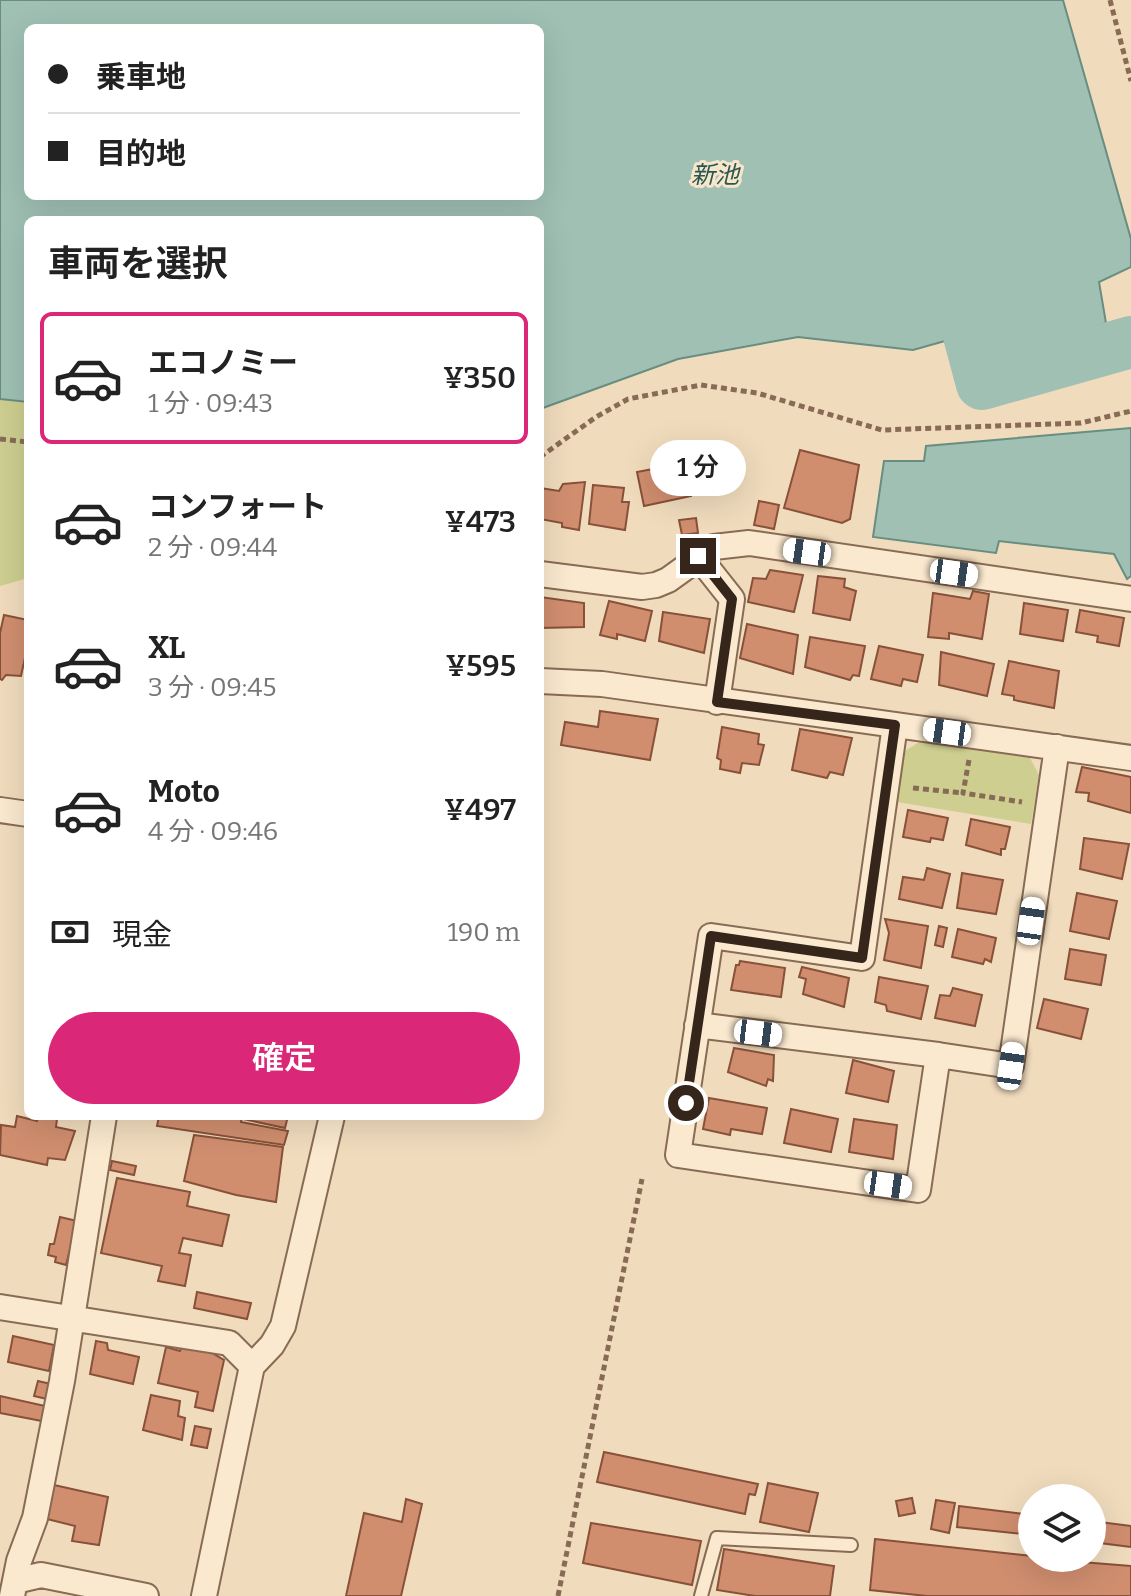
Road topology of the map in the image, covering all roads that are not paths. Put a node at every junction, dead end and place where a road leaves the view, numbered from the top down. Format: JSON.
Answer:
{"nodes":[{"id":1,"x":698,"y":556,"type":"junction"},
{"id":2,"x":544,"y":575,"type":"edge"},
{"id":3,"x":1131,"y":599,"type":"edge"},
{"id":4,"x":544,"y":681,"type":"edge"},
{"id":5,"x":717,"y":702,"type":"junction"},
{"id":6,"x":895,"y":725,"type":"junction"},
{"id":7,"x":1057,"y":747,"type":"junction"},
{"id":8,"x":1131,"y":758,"type":"edge"},
{"id":9,"x":0,"y":810,"type":"edge"},
{"id":10,"x":24,"y":813,"type":"edge"},
{"id":11,"x":697,"y":1025,"type":"junction"},
{"id":12,"x":938,"y":1055,"type":"junction"},
{"id":13,"x":103,"y":1120,"type":"edge"},
{"id":14,"x":331,"y":1120,"type":"edge"},
{"id":15,"x":0,"y":1307,"type":"edge"},
{"id":16,"x":72,"y":1318,"type":"junction"},
{"id":17,"x":252,"y":1366,"type":"junction"},
{"id":18,"x":851,"y":1545,"type":"dead end"},
{"id":19,"x":14,"y":1588,"type":"edge"},
{"id":20,"x":146,"y":1596,"type":"edge"},
{"id":21,"x":204,"y":1596,"type":"edge"},
{"id":22,"x":701,"y":1596,"type":"edge"}],
"edges":[{"from":1,"to":2,"type":"street"},
{"from":1,"to":3,"type":"street"},
{"from":1,"to":5,"type":"street"},
{"from":4,"to":5,"type":"street"},
{"from":5,"to":6,"type":"street"},
{"from":6,"to":7,"type":"street"},
{"from":6,"to":11,"type":"street"},
{"from":7,"to":8,"type":"street"},
{"from":7,"to":12,"type":"street"},
{"from":9,"to":10,"type":"street"},
{"from":11,"to":12,"type":"street"},
{"from":11,"to":12,"type":"street"},
{"from":13,"to":16,"type":"street"},
{"from":14,"to":17,"type":"street"},
{"from":15,"to":16,"type":"street"},
{"from":16,"to":17,"type":"street"},
{"from":16,"to":19,"type":"street"},
{"from":17,"to":21,"type":"street"},
{"from":18,"to":22,"type":"lane"},
{"from":19,"to":20,"type":"street"}]}
